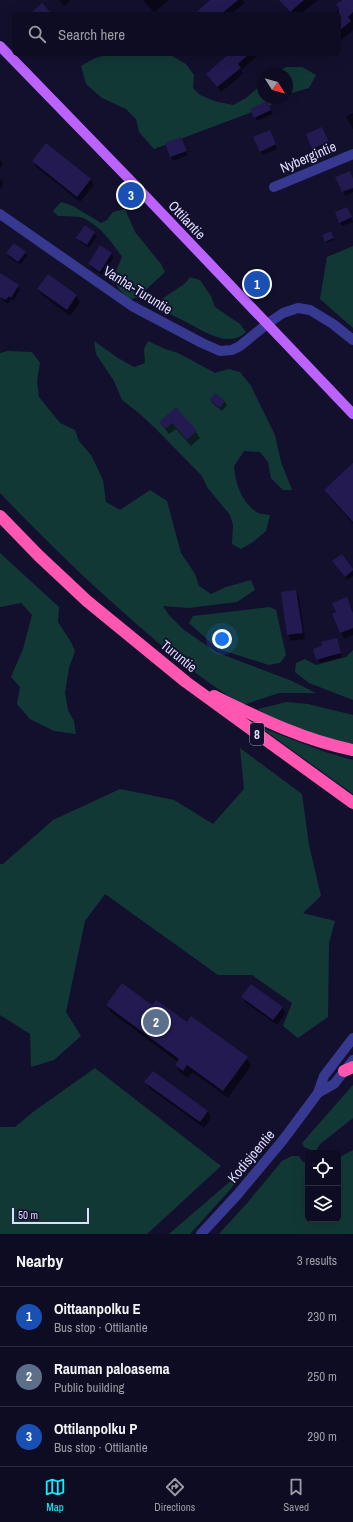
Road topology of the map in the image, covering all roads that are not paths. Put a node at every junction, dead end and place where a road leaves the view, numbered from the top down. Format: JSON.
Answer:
{"nodes":[{"id":1,"x":0,"y":46,"type":"edge"},
{"id":2,"x":353,"y":154,"type":"edge"},
{"id":3,"x":274,"y":187,"type":"dead end"},
{"id":4,"x":0,"y":214,"type":"edge"},
{"id":5,"x":267,"y":324,"type":"junction"},
{"id":6,"x":353,"y":340,"type":"edge"},
{"id":7,"x":353,"y":414,"type":"edge"},
{"id":8,"x":0,"y":516,"type":"edge"},
{"id":9,"x":186,"y":682,"type":"junction"},
{"id":10,"x":353,"y":750,"type":"edge"},
{"id":11,"x":353,"y":803,"type":"edge"},
{"id":12,"x":353,"y":1038,"type":"edge"},
{"id":13,"x":353,"y":1060,"type":"edge"},
{"id":14,"x":349,"y":1069,"type":"edge"},
{"id":15,"x":318,"y":1093,"type":"junction"},
{"id":16,"x":201,"y":1234,"type":"edge"}],
"edges":[{"from":1,"to":5,"type":"main road","name":"Ottilantie"},
{"from":2,"to":3,"type":"street","name":"Nybergintie"},
{"from":4,"to":5,"type":"street","name":"Vanha-Turuntie"},
{"from":5,"to":6,"type":"street","name":"Vanha-Turuntie"},
{"from":5,"to":7,"type":"main road","name":"Ottilantie"},
{"from":8,"to":9,"type":"highway","name":"Turuntie","number":"8"},
{"from":9,"to":10,"type":"highway"},
{"from":9,"to":11,"type":"highway","name":"Turuntie","number":"8"},
{"from":12,"to":15,"type":"street","name":"Kodisjoentie"},
{"from":13,"to":14,"type":"street","name":"Kodisjoentie"},
{"from":14,"to":15,"type":"street","name":"Kodisjoentie"},
{"from":15,"to":16,"type":"street","name":"Kodisjoentie"}]}
